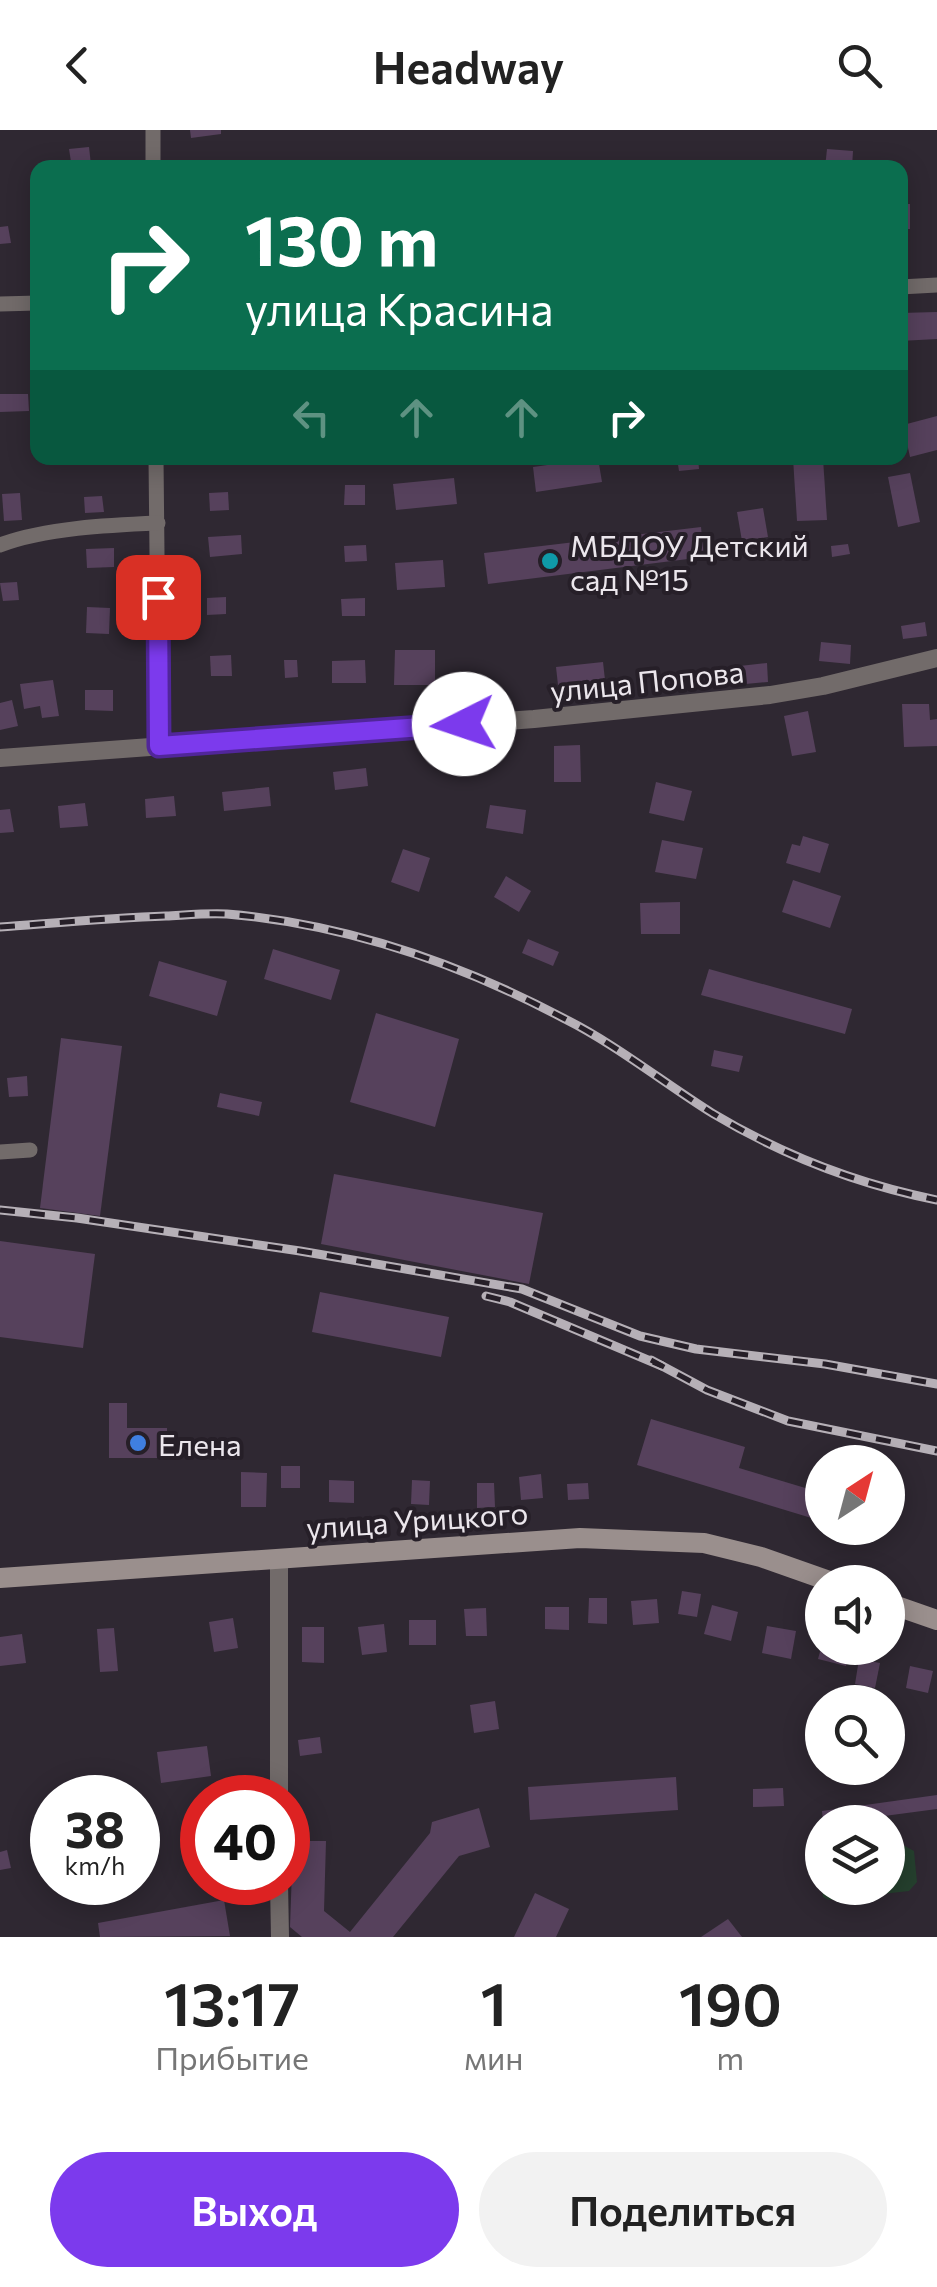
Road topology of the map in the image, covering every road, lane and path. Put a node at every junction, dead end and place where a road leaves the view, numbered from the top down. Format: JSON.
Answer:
{"nodes":[{"id":1,"x":153,"y":130,"type":"edge"},
{"id":2,"x":153,"y":160,"type":"edge"},
{"id":3,"x":937,"y":286,"type":"edge"},
{"id":4,"x":908,"y":287,"type":"edge"},
{"id":5,"x":30,"y":302,"type":"edge"},
{"id":6,"x":0,"y":304,"type":"edge"},
{"id":7,"x":156,"y":465,"type":"edge"},
{"id":8,"x":158,"y":523,"type":"junction"},
{"id":9,"x":0,"y":545,"type":"edge"},
{"id":10,"x":937,"y":658,"type":"edge"},
{"id":11,"x":159,"y":746,"type":"junction"},
{"id":12,"x":0,"y":758,"type":"edge"},
{"id":13,"x":30,"y":1150,"type":"dead end"},
{"id":14,"x":0,"y":1152,"type":"edge"},
{"id":15,"x":279,"y":1558,"type":"junction"},
{"id":16,"x":805,"y":1572,"type":"edge"},
{"id":17,"x":0,"y":1578,"type":"edge"},
{"id":18,"x":905,"y":1608,"type":"edge"},
{"id":19,"x":937,"y":1620,"type":"edge"},
{"id":20,"x":280,"y":1775,"type":"edge"},
{"id":21,"x":280,"y":1905,"type":"edge"},
{"id":22,"x":280,"y":1937,"type":"edge"}],
"edges":[{"from":1,"to":2,"type":"street"},
{"from":3,"to":4,"type":"street"},
{"from":5,"to":6,"type":"street"},
{"from":7,"to":8,"type":"street"},
{"from":8,"to":9,"type":"street"},
{"from":8,"to":11,"type":"street"},
{"from":10,"to":11,"type":"street","name":"улица Попова"},
{"from":11,"to":12,"type":"street","name":"улица Попова"},
{"from":13,"to":14,"type":"street"},
{"from":15,"to":16,"type":"main road","name":"улица Урицкого"},
{"from":15,"to":17,"type":"main road","name":"улица Урицкого"},
{"from":15,"to":20,"type":"street"},
{"from":18,"to":19,"type":"main road"},
{"from":21,"to":22,"type":"street"}]}
